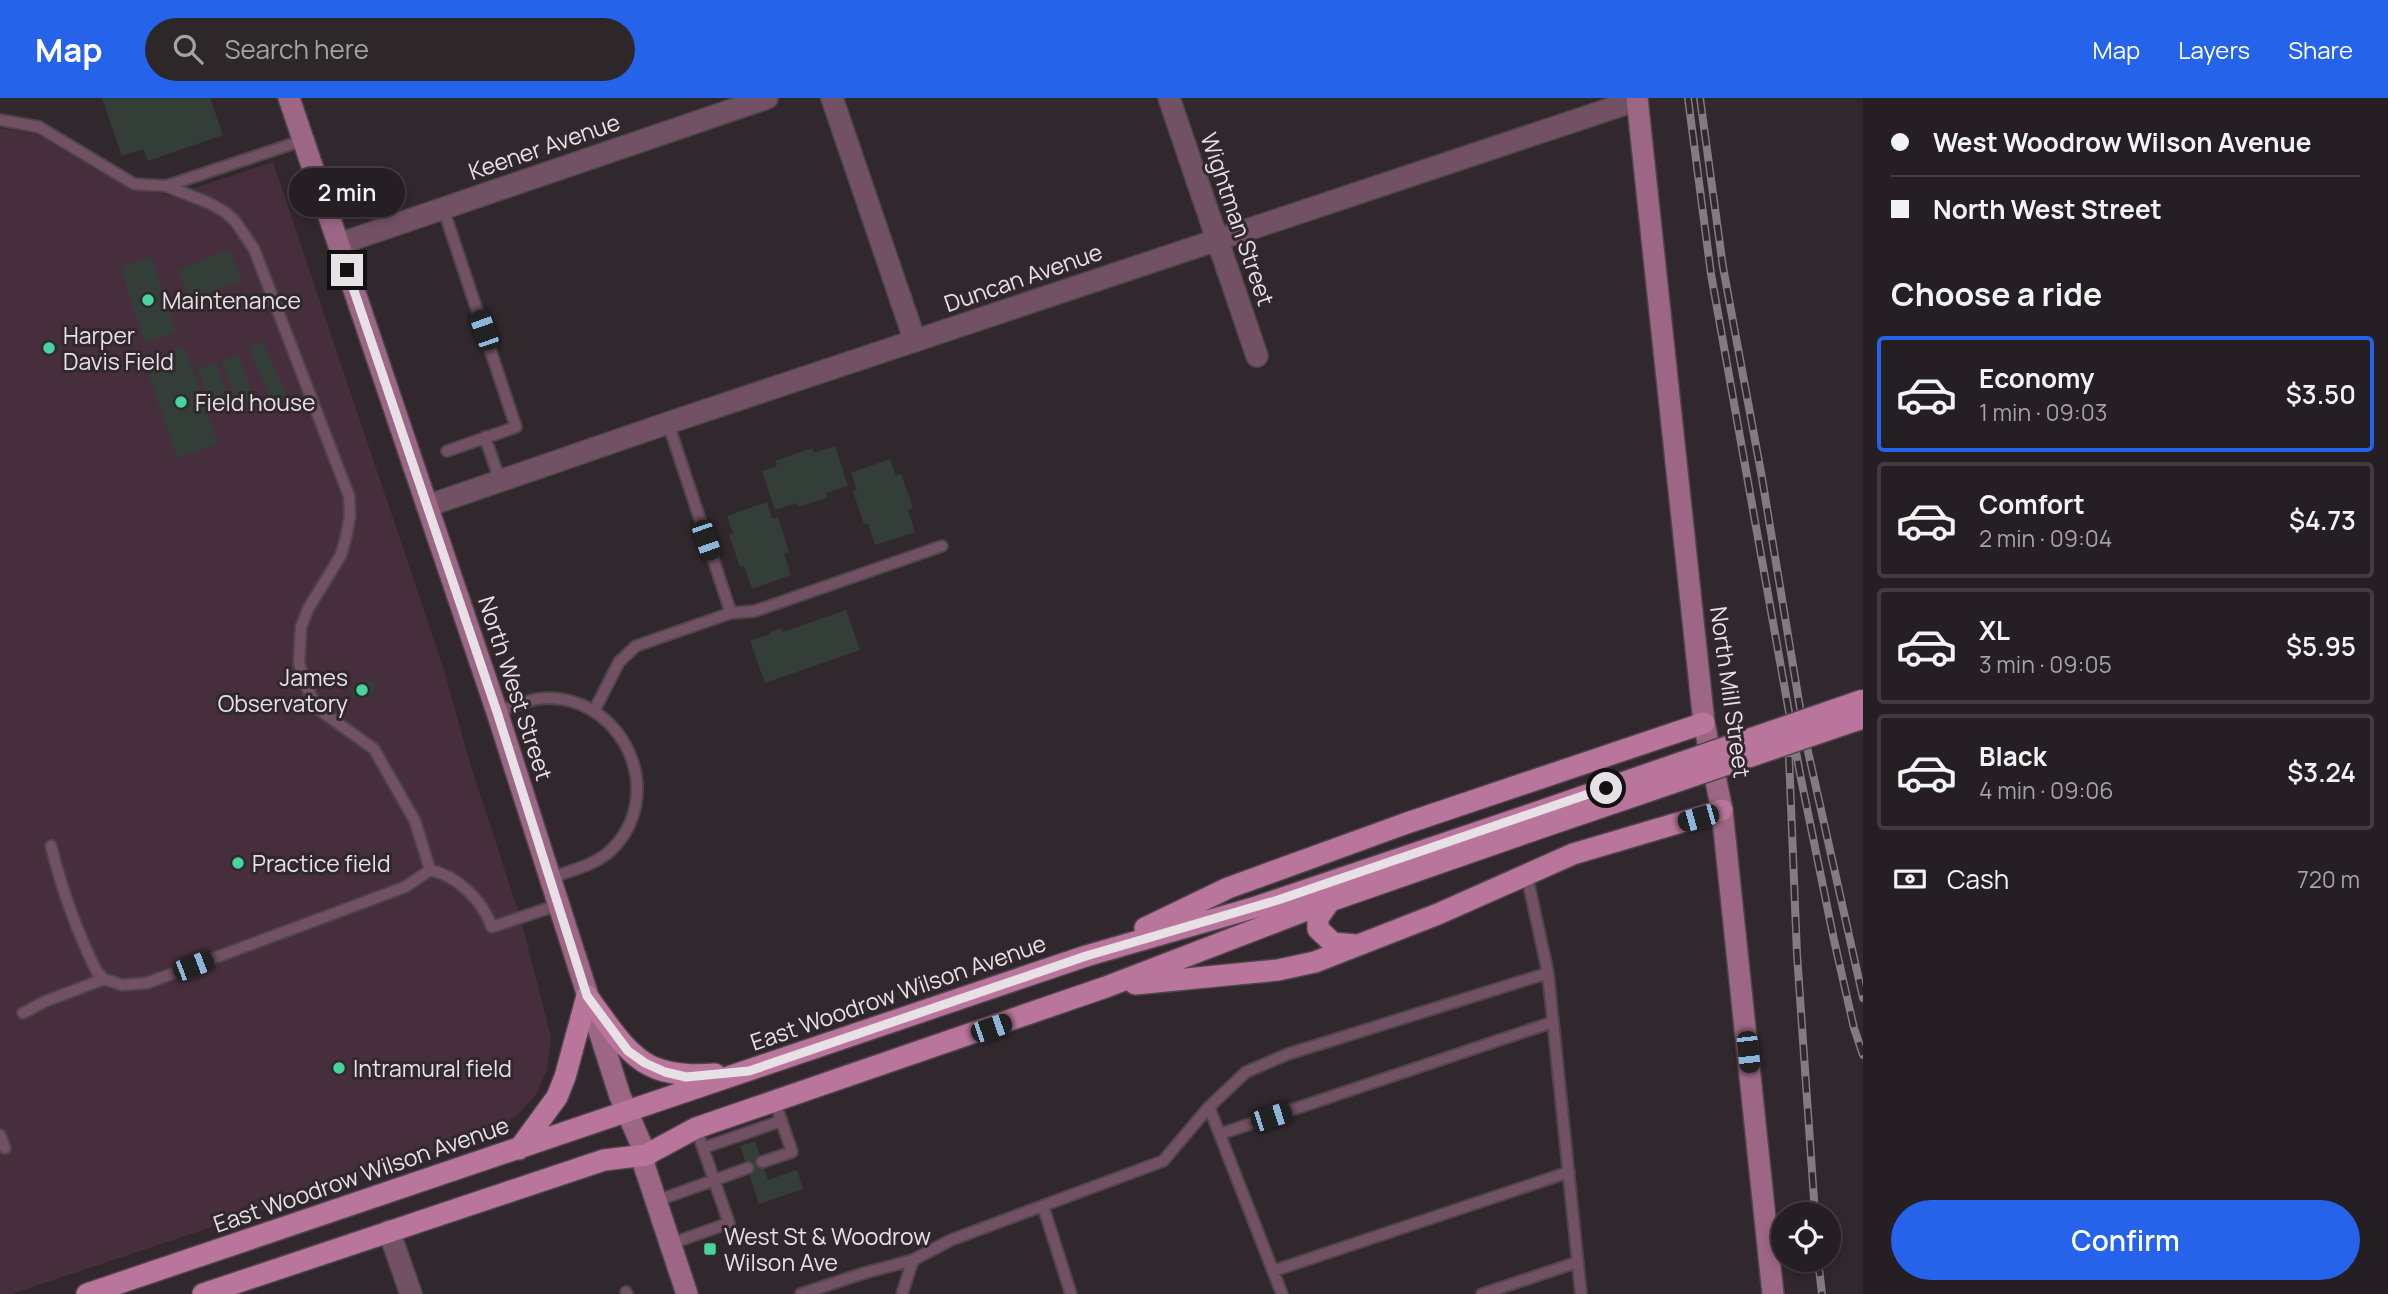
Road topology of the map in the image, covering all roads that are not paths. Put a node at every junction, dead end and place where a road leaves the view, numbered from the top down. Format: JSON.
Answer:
{"nodes":[{"id":1,"x":289,"y":98,"type":"edge"},
{"id":2,"x":767,"y":98,"type":"edge"},
{"id":3,"x":832,"y":98,"type":"edge"},
{"id":4,"x":1169,"y":98,"type":"edge"},
{"id":5,"x":1637,"y":99,"type":"edge"},
{"id":6,"x":0,"y":120,"type":"edge"},
{"id":7,"x":304,"y":140,"type":"junction"},
{"id":8,"x":166,"y":187,"type":"junction"},
{"id":9,"x":443,"y":208,"type":"junction"},
{"id":10,"x":1217,"y":239,"type":"junction"},
{"id":11,"x":339,"y":244,"type":"junction"},
{"id":12,"x":915,"y":341,"type":"junction"},
{"id":13,"x":1256,"y":356,"type":"dead end"},
{"id":14,"x":668,"y":423,"type":"junction"},
{"id":15,"x":485,"y":437,"type":"junction"},
{"id":16,"x":447,"y":451,"type":"dead end"},
{"id":17,"x":500,"y":481,"type":"junction"},
{"id":18,"x":427,"y":506,"type":"junction"},
{"id":19,"x":942,"y":546,"type":"dead end"},
{"id":20,"x":730,"y":613,"type":"junction"},
{"id":21,"x":1863,"y":700,"type":"edge"},
{"id":22,"x":594,"y":711,"type":"junction"},
{"id":23,"x":497,"y":712,"type":"junction"},
{"id":24,"x":1863,"y":718,"type":"edge"},
{"id":25,"x":1704,"y":723,"type":"junction"},
{"id":26,"x":1723,"y":810,"type":"junction"},
{"id":27,"x":1531,"y":823,"type":"junction"},
{"id":28,"x":51,"y":846,"type":"dead end"},
{"id":29,"x":430,"y":870,"type":"junction"},
{"id":30,"x":1527,"y":876,"type":"junction"},
{"id":31,"x":550,"y":877,"type":"junction"},
{"id":32,"x":1330,"y":901,"type":"junction"},
{"id":33,"x":558,"y":905,"type":"junction"},
{"id":34,"x":1358,"y":945,"type":"junction"},
{"id":35,"x":1086,"y":956,"type":"junction"},
{"id":36,"x":1548,"y":973,"type":"junction"},
{"id":37,"x":104,"y":979,"type":"junction"},
{"id":38,"x":1106,"y":987,"type":"junction"},
{"id":39,"x":587,"y":996,"type":"junction"},
{"id":40,"x":23,"y":1013,"type":"dead end"},
{"id":41,"x":1553,"y":1022,"type":"junction"},
{"id":42,"x":749,"y":1071,"type":"junction"},
{"id":43,"x":1209,"y":1107,"type":"junction"},
{"id":44,"x":778,"y":1111,"type":"junction"},
{"id":45,"x":626,"y":1113,"type":"junction"},
{"id":46,"x":1220,"y":1134,"type":"junction"},
{"id":47,"x":0,"y":1135,"type":"edge"},
{"id":48,"x":700,"y":1138,"type":"junction"},
{"id":49,"x":5,"y":1148,"type":"dead end"},
{"id":50,"x":520,"y":1149,"type":"junction"},
{"id":51,"x":646,"y":1155,"type":"junction"},
{"id":52,"x":762,"y":1162,"type":"dead end"},
{"id":53,"x":747,"y":1168,"type":"dead end"},
{"id":54,"x":1569,"y":1172,"type":"junction"},
{"id":55,"x":715,"y":1180,"type":"junction"},
{"id":56,"x":656,"y":1201,"type":"junction"},
{"id":57,"x":1043,"y":1206,"type":"junction"},
{"id":58,"x":389,"y":1231,"type":"junction"},
{"id":59,"x":670,"y":1244,"type":"junction"},
{"id":60,"x":913,"y":1261,"type":"junction"},
{"id":61,"x":1578,"y":1262,"type":"junction"},
{"id":62,"x":1273,"y":1271,"type":"junction"},
{"id":63,"x":87,"y":1294,"type":"edge"},
{"id":64,"x":202,"y":1294,"type":"edge"},
{"id":65,"x":411,"y":1294,"type":"edge"},
{"id":66,"x":687,"y":1294,"type":"edge"},
{"id":67,"x":801,"y":1294,"type":"edge"},
{"id":68,"x":902,"y":1294,"type":"edge"},
{"id":69,"x":1072,"y":1294,"type":"edge"},
{"id":70,"x":1282,"y":1294,"type":"edge"},
{"id":71,"x":1482,"y":1294,"type":"edge"},
{"id":72,"x":1581,"y":1294,"type":"edge"},
{"id":73,"x":1773,"y":1294,"type":"edge"}],
"edges":[{"from":1,"to":7,"type":"street","name":"North West Street"},
{"from":2,"to":9,"type":"street","name":"Keener Avenue"},
{"from":3,"to":12,"type":"street"},
{"from":4,"to":10,"type":"street","name":"Wightman Street"},
{"from":5,"to":10,"type":"street","name":"Duncan Avenue"},
{"from":5,"to":25,"type":"street","name":"North Mill Street"},
{"from":6,"to":8,"type":"lane"},
{"from":7,"to":8,"type":"lane"},
{"from":7,"to":11,"type":"street","name":"North West Street"},
{"from":8,"to":29,"type":"lane"},
{"from":9,"to":11,"type":"street","name":"Keener Avenue"},
{"from":9,"to":15,"type":"lane"},
{"from":10,"to":12,"type":"street","name":"Duncan Avenue"},
{"from":10,"to":13,"type":"street","name":"Wightman Street"},
{"from":11,"to":18,"type":"street","name":"North West Street"},
{"from":12,"to":14,"type":"street","name":"Duncan Avenue"},
{"from":14,"to":17,"type":"street","name":"Duncan Avenue"},
{"from":14,"to":20,"type":"lane"},
{"from":15,"to":16,"type":"lane"},
{"from":15,"to":17,"type":"lane"},
{"from":17,"to":18,"type":"street","name":"Duncan Avenue"},
{"from":18,"to":23,"type":"street","name":"North West Street"},
{"from":19,"to":20,"type":"lane"},
{"from":20,"to":22,"type":"lane"},
{"from":21,"to":27,"type":"main road","bridge":true},
{"from":22,"to":23,"type":"lane"},
{"from":22,"to":31,"type":"lane"},
{"from":23,"to":31,"type":"street","name":"North West Street"},
{"from":24,"to":27,"type":"main road","bridge":true},
{"from":25,"to":26,"type":"street","name":"North Mill Street"},
{"from":25,"to":35,"type":"main road"},
{"from":26,"to":30,"type":"main road"},
{"from":26,"to":73,"type":"street","name":"North Mill Street"},
{"from":27,"to":32,"type":"main road"},
{"from":27,"to":35,"type":"main road","name":"East Woodrow Wilson Avenue"},
{"from":28,"to":37,"type":"lane"},
{"from":29,"to":33,"type":"lane"},
{"from":29,"to":37,"type":"lane"},
{"from":30,"to":34,"type":"main road"},
{"from":30,"to":36,"type":"lane"},
{"from":31,"to":33,"type":"street","name":"North West Street"},
{"from":32,"to":34,"type":"main road"},
{"from":32,"to":38,"type":"main road"},
{"from":33,"to":39,"type":"street","name":"North West Street"},
{"from":34,"to":38,"type":"main road"},
{"from":35,"to":42,"type":"main road","name":"East Woodrow Wilson Avenue"},
{"from":36,"to":41,"type":"lane"},
{"from":36,"to":43,"type":"lane"},
{"from":37,"to":40,"type":"lane"},
{"from":38,"to":44,"type":"main road"},
{"from":39,"to":42,"type":"main road"},
{"from":39,"to":45,"type":"street","name":"North West Street"},
{"from":39,"to":50,"type":"main road"},
{"from":41,"to":46,"type":"lane"},
{"from":41,"to":54,"type":"lane"},
{"from":42,"to":45,"type":"main road","name":"East Woodrow Wilson Avenue"},
{"from":43,"to":46,"type":"lane"},
{"from":43,"to":57,"type":"lane"},
{"from":44,"to":48,"type":"main road"},
{"from":44,"to":52,"type":"lane"},
{"from":45,"to":50,"type":"main road","name":"East Woodrow Wilson Avenue"},
{"from":45,"to":51,"type":"street","name":"North West Street"},
{"from":46,"to":62,"type":"lane"},
{"from":47,"to":49,"type":"lane"},
{"from":48,"to":51,"type":"main road"},
{"from":48,"to":55,"type":"lane"},
{"from":50,"to":63,"type":"main road","name":"East Woodrow Wilson Avenue"},
{"from":51,"to":56,"type":"street","name":"North West Street"},
{"from":51,"to":58,"type":"main road"},
{"from":53,"to":55,"type":"lane"},
{"from":54,"to":61,"type":"lane"},
{"from":54,"to":62,"type":"lane"},
{"from":55,"to":56,"type":"lane"},
{"from":55,"to":59,"type":"lane"},
{"from":56,"to":59,"type":"street","name":"North West Street"},
{"from":57,"to":60,"type":"lane"},
{"from":57,"to":69,"type":"lane"},
{"from":58,"to":64,"type":"main road"},
{"from":58,"to":65,"type":"street"},
{"from":59,"to":66,"type":"street","name":"North West Street"},
{"from":60,"to":67,"type":"lane"},
{"from":60,"to":68,"type":"lane"},
{"from":61,"to":71,"type":"lane"},
{"from":61,"to":72,"type":"lane"},
{"from":62,"to":70,"type":"lane"}]}
